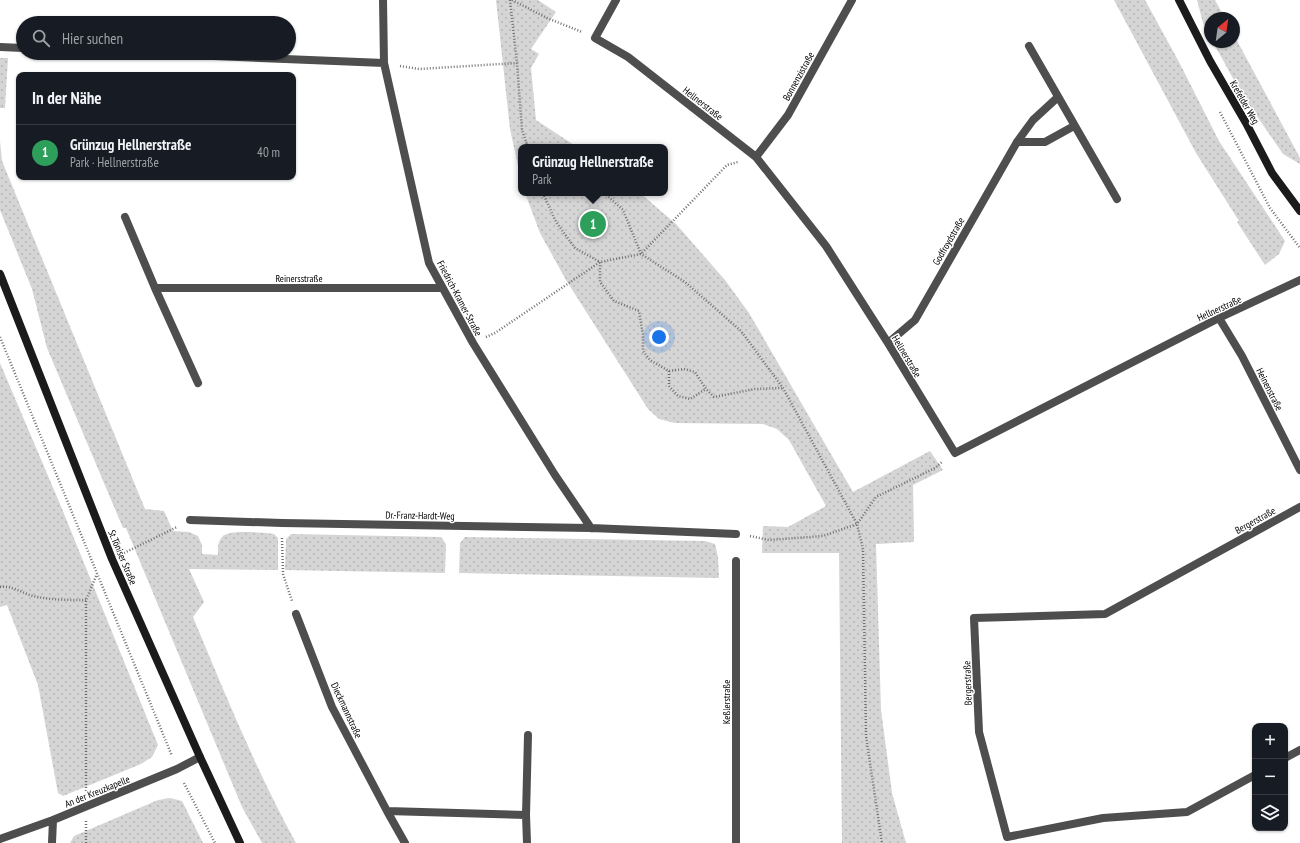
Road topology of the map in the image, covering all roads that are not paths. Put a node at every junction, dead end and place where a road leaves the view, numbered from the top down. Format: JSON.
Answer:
{"nodes":[{"id":1,"x":383,"y":0,"type":"edge"},
{"id":2,"x":616,"y":0,"type":"edge"},
{"id":3,"x":852,"y":0,"type":"edge"},
{"id":4,"x":1179,"y":0,"type":"edge"},
{"id":5,"x":1029,"y":46,"type":"dead end"},
{"id":6,"x":0,"y":47,"type":"edge"},
{"id":7,"x":16,"y":48,"type":"edge"},
{"id":8,"x":296,"y":59,"type":"edge"},
{"id":9,"x":384,"y":63,"type":"junction"},
{"id":10,"x":1058,"y":97,"type":"junction"},
{"id":11,"x":1074,"y":126,"type":"junction"},
{"id":12,"x":1017,"y":142,"type":"junction"},
{"id":13,"x":756,"y":157,"type":"junction"},
{"id":14,"x":1116,"y":199,"type":"dead end"},
{"id":15,"x":1300,"y":211,"type":"edge"},
{"id":16,"x":125,"y":217,"type":"dead end"},
{"id":17,"x":0,"y":274,"type":"edge"},
{"id":18,"x":1300,"y":280,"type":"edge"},
{"id":19,"x":155,"y":288,"type":"junction"},
{"id":20,"x":442,"y":288,"type":"junction"},
{"id":21,"x":1219,"y":318,"type":"junction"},
{"id":22,"x":888,"y":343,"type":"junction"},
{"id":23,"x":198,"y":383,"type":"dead end"},
{"id":24,"x":1300,"y":470,"type":"edge"},
{"id":25,"x":1300,"y":507,"type":"edge"},
{"id":26,"x":190,"y":520,"type":"road end"},
{"id":27,"x":591,"y":528,"type":"junction"},
{"id":28,"x":736,"y":534,"type":"road end"},
{"id":29,"x":736,"y":561,"type":"dead end"},
{"id":30,"x":296,"y":614,"type":"road end"},
{"id":31,"x":528,"y":736,"type":"dead end"},
{"id":32,"x":1300,"y":750,"type":"edge"},
{"id":33,"x":1288,"y":756,"type":"edge"},
{"id":34,"x":200,"y":757,"type":"junction"},
{"id":35,"x":1252,"y":777,"type":"edge"},
{"id":36,"x":387,"y":811,"type":"junction"},
{"id":37,"x":526,"y":815,"type":"junction"},
{"id":38,"x":53,"y":820,"type":"junction"},
{"id":39,"x":0,"y":839,"type":"edge"},
{"id":40,"x":52,"y":843,"type":"edge"},
{"id":41,"x":240,"y":843,"type":"edge"},
{"id":42,"x":405,"y":843,"type":"edge"},
{"id":43,"x":527,"y":843,"type":"edge"},
{"id":44,"x":736,"y":843,"type":"edge"}],
"edges":[{"from":1,"to":9,"type":"street","name":"Friedrich-Kramer-Straße"},
{"from":2,"to":13,"type":"street","name":"Hellnerstraße"},
{"from":3,"to":13,"type":"street","name":"Bonnenzistraße"},
{"from":4,"to":15,"type":"main road","name":"Krefelder Weg"},
{"from":5,"to":10,"type":"street"},
{"from":6,"to":7,"type":"street"},
{"from":8,"to":9,"type":"street"},
{"from":9,"to":20,"type":"street","name":"Friedrich-Kramer-Straße"},
{"from":10,"to":11,"type":"street"},
{"from":10,"to":12,"type":"street","name":"Godfroydstraße"},
{"from":11,"to":12,"type":"street"},
{"from":11,"to":14,"type":"street"},
{"from":12,"to":22,"type":"street","name":"Godfroydstraße"},
{"from":13,"to":22,"type":"street","name":"Hellnerstraße"},
{"from":16,"to":19,"type":"street"},
{"from":17,"to":34,"type":"main road","name":"St.Töniser Straße"},
{"from":18,"to":21,"type":"street","name":"Hellnerstraße"},
{"from":19,"to":20,"type":"street","name":"Reinersstraße"},
{"from":19,"to":23,"type":"street"},
{"from":20,"to":27,"type":"street","name":"Friedrich-Kramer-Straße"},
{"from":21,"to":22,"type":"street","name":"Hellnerstraße"},
{"from":21,"to":24,"type":"street","name":"Heinenstraße"},
{"from":25,"to":35,"type":"street","name":"Bergerstraße"},
{"from":26,"to":27,"type":"street","name":"Dr.-Franz-Hardt-Weg"},
{"from":27,"to":28,"type":"street","name":"Dr.-Franz-Hardt-Weg"},
{"from":29,"to":44,"type":"street","name":"Keßlerstraße"},
{"from":30,"to":36,"type":"street","name":"Dieckmannstraße"},
{"from":31,"to":37,"type":"street"},
{"from":32,"to":33,"type":"street"},
{"from":34,"to":38,"type":"street","name":"An der Kreuzkapelle"},
{"from":34,"to":41,"type":"main road","name":"St.Töniser Straße"},
{"from":36,"to":37,"type":"street"},
{"from":36,"to":42,"type":"street","name":"Dieckmannstraße"},
{"from":37,"to":43,"type":"street"},
{"from":38,"to":39,"type":"street","name":"An der Kreuzkapelle"},
{"from":38,"to":40,"type":"street"}]}
